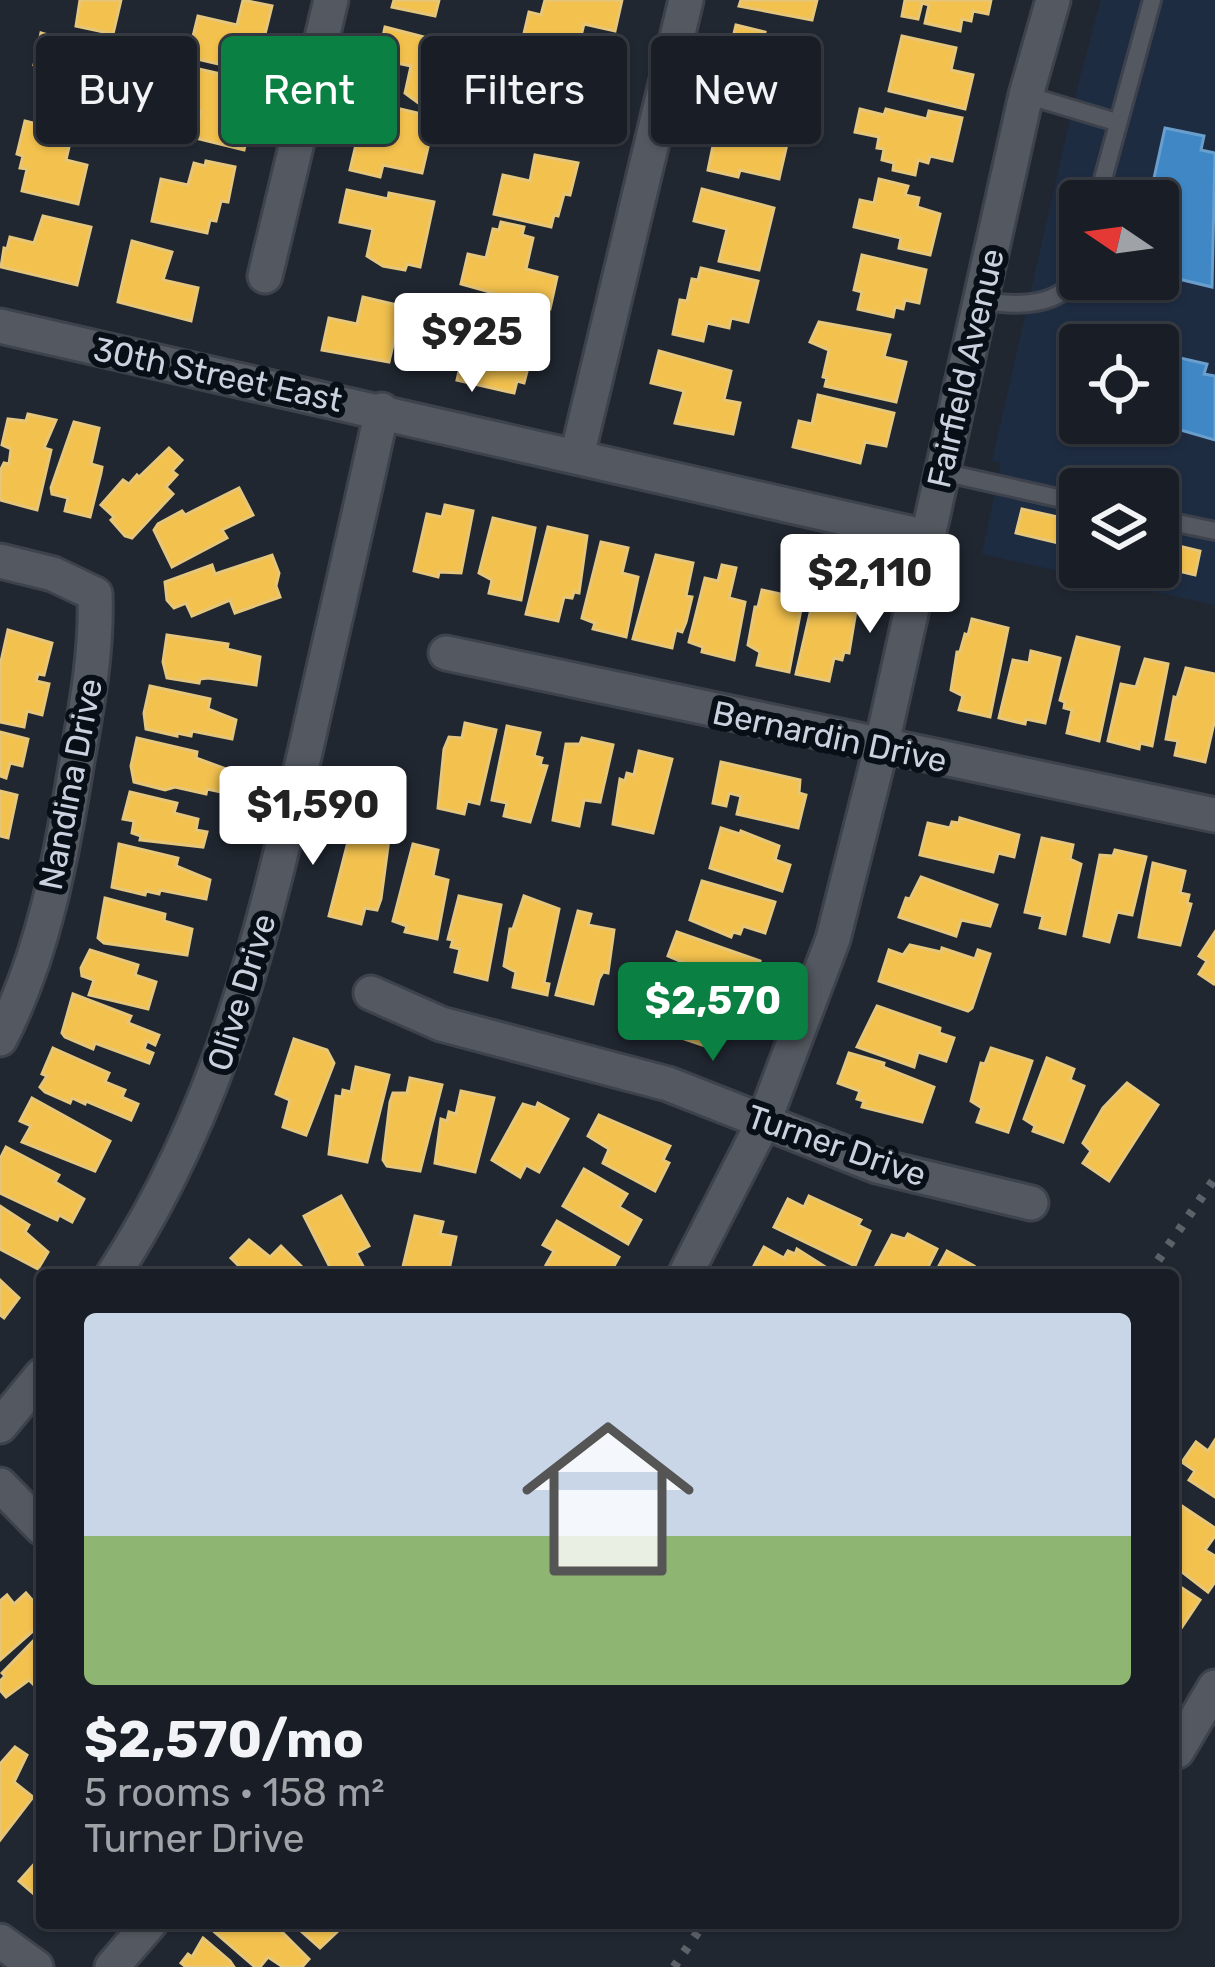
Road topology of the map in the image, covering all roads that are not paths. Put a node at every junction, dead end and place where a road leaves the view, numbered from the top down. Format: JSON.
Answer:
{"nodes":[{"id":1,"x":331,"y":0,"type":"edge"},
{"id":2,"x":686,"y":0,"type":"edge"},
{"id":3,"x":1053,"y":0,"type":"edge"},
{"id":4,"x":1152,"y":0,"type":"edge"},
{"id":5,"x":1026,"y":95,"type":"junction"},
{"id":6,"x":1116,"y":122,"type":"junction"},
{"id":7,"x":1102,"y":180,"type":"edge"},
{"id":8,"x":265,"y":276,"type":"dead end"},
{"id":9,"x":1059,"y":293,"type":"edge"},
{"id":10,"x":981,"y":300,"type":"junction"},
{"id":11,"x":0,"y":326,"type":"edge"},
{"id":12,"x":382,"y":410,"type":"junction"},
{"id":13,"x":578,"y":455,"type":"junction"},
{"id":14,"x":942,"y":472,"type":"junction"},
{"id":15,"x":1059,"y":498,"type":"edge"},
{"id":16,"x":1179,"y":523,"type":"edge"},
{"id":17,"x":1215,"y":530,"type":"edge"},
{"id":18,"x":927,"y":537,"type":"junction"},
{"id":19,"x":0,"y":562,"type":"edge"},
{"id":20,"x":446,"y":653,"type":"dead end"},
{"id":21,"x":881,"y":748,"type":"junction"},
{"id":22,"x":1215,"y":815,"type":"edge"},
{"id":23,"x":371,"y":993,"type":"dead end"},
{"id":24,"x":0,"y":1039,"type":"edge"},
{"id":25,"x":764,"y":1121,"type":"junction"},
{"id":26,"x":1031,"y":1203,"type":"dead end"},
{"id":27,"x":117,"y":1269,"type":"edge"},
{"id":28,"x":688,"y":1269,"type":"edge"},
{"id":29,"x":36,"y":1382,"type":"edge"},
{"id":30,"x":0,"y":1426,"type":"edge"},
{"id":31,"x":0,"y":1485,"type":"edge"},
{"id":32,"x":36,"y":1522,"type":"edge"},
{"id":33,"x":1215,"y":1687,"type":"edge"},
{"id":34,"x":1179,"y":1748,"type":"edge"},
{"id":35,"x":145,"y":1929,"type":"edge"},
{"id":36,"x":0,"y":1941,"type":"edge"},
{"id":37,"x":36,"y":1967,"type":"edge"},
{"id":38,"x":112,"y":1967,"type":"edge"}],
"edges":[{"from":1,"to":8,"type":"street"},
{"from":2,"to":13,"type":"street"},
{"from":3,"to":5,"type":"street","name":"Fairfield Avenue"},
{"from":4,"to":6,"type":"lane"},
{"from":5,"to":6,"type":"lane"},
{"from":5,"to":10,"type":"street","name":"Fairfield Avenue"},
{"from":6,"to":7,"type":"lane"},
{"from":9,"to":10,"type":"lane"},
{"from":10,"to":14,"type":"street","name":"Fairfield Avenue"},
{"from":11,"to":12,"type":"street","name":"30th Street East"},
{"from":12,"to":13,"type":"street","name":"30th Street East"},
{"from":12,"to":27,"type":"street","name":"Olive Drive"},
{"from":13,"to":18,"type":"street","name":"30th Street East"},
{"from":14,"to":15,"type":"lane"},
{"from":14,"to":18,"type":"street","name":"Fairfield Avenue"},
{"from":16,"to":17,"type":"lane"},
{"from":18,"to":21,"type":"street","name":"Fairfield Avenue"},
{"from":19,"to":24,"type":"street","name":"Nandina Drive"},
{"from":20,"to":21,"type":"street","name":"Bernardin Drive"},
{"from":21,"to":22,"type":"street","name":"Bernardin Drive"},
{"from":21,"to":25,"type":"street","name":"Fairfield Avenue"},
{"from":23,"to":25,"type":"street","name":"Turner Drive"},
{"from":25,"to":26,"type":"street","name":"Turner Drive"},
{"from":25,"to":28,"type":"street","name":"Fairfield Avenue"},
{"from":29,"to":30,"type":"street"},
{"from":31,"to":32,"type":"street"},
{"from":33,"to":34,"type":"street"},
{"from":35,"to":38,"type":"street"},
{"from":36,"to":37,"type":"street"}]}
